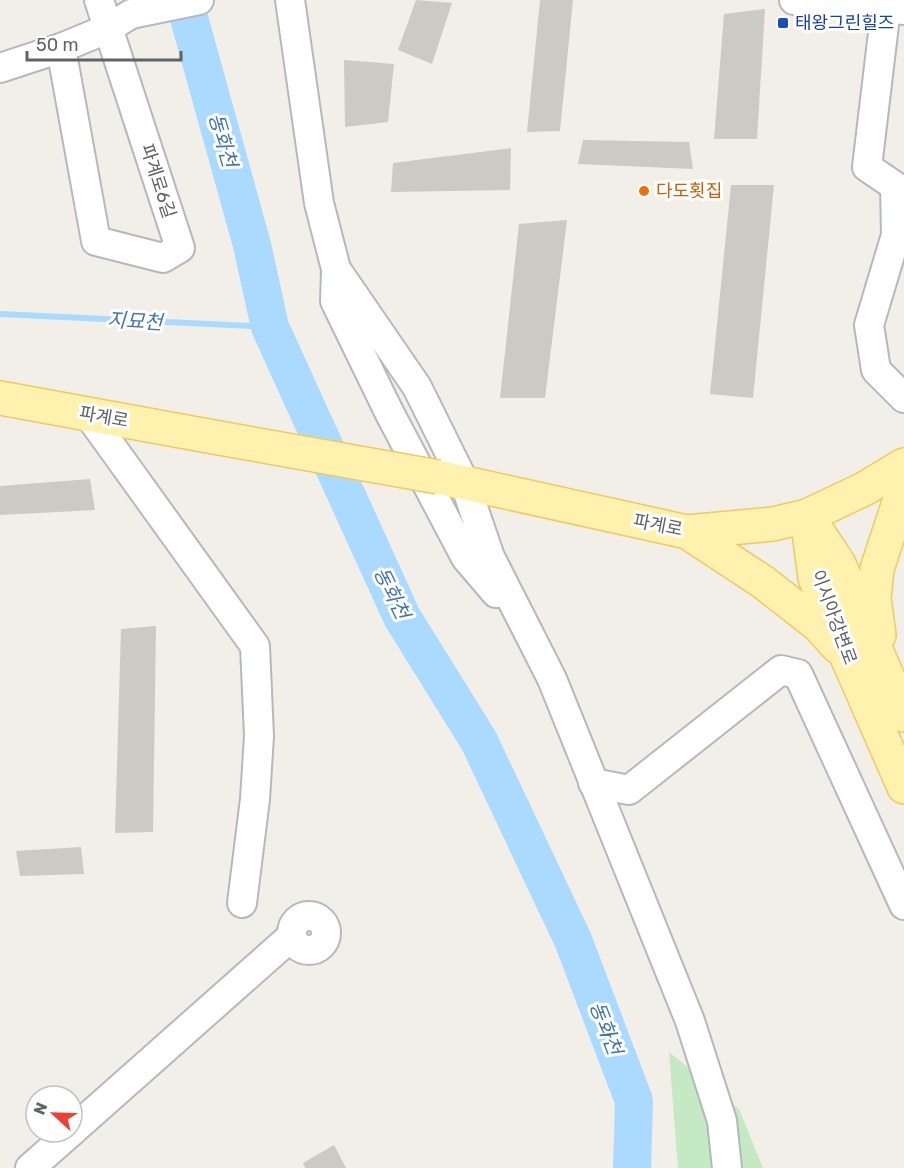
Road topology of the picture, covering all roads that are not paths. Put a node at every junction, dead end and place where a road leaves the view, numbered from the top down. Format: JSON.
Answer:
{"nodes":[{"id":1,"x":99,"y":0,"type":"edge"},
{"id":2,"x":199,"y":0,"type":"edge"},
{"id":3,"x":290,"y":0,"type":"edge"},
{"id":4,"x":795,"y":0,"type":"edge"},
{"id":5,"x":895,"y":9,"type":"edge"},
{"id":6,"x":119,"y":22,"type":"junction"},
{"id":7,"x":61,"y":48,"type":"junction"},
{"id":8,"x":0,"y":68,"type":"edge"},
{"id":9,"x":336,"y":268,"type":"junction"},
{"id":10,"x":0,"y":398,"type":"edge"},
{"id":11,"x":904,"y":398,"type":"edge"},
{"id":12,"x":88,"y":414,"type":"junction"},
{"id":13,"x":904,"y":465,"type":"edge"},
{"id":14,"x":452,"y":480,"type":"junction"},
{"id":15,"x":904,"y":487,"type":"edge"},
{"id":16,"x":807,"y":516,"type":"junction"},
{"id":17,"x":687,"y":532,"type":"junction"},
{"id":18,"x":529,"y":634,"type":"junction"},
{"id":19,"x":848,"y":657,"type":"junction"},
{"id":20,"x":885,"y":672,"type":"junction"},
{"id":21,"x":904,"y":715,"type":"edge"},
{"id":22,"x":593,"y":783,"type":"junction"},
{"id":23,"x":904,"y":787,"type":"edge"},
{"id":24,"x":242,"y":903,"type":"dead end"},
{"id":25,"x":904,"y":905,"type":"edge"},
{"id":26,"x":292,"y":936,"type":"dead end"},
{"id":27,"x":84,"y":1120,"type":"edge"},
{"id":28,"x":57,"y":1144,"type":"edge"},
{"id":29,"x":30,"y":1168,"type":"edge"},
{"id":30,"x":727,"y":1168,"type":"edge"}],
"edges":[{"from":1,"to":6,"type":"street"},
{"from":2,"to":6,"type":"street"},
{"from":3,"to":9,"type":"street"},
{"from":4,"to":5,"type":"street"},
{"from":5,"to":11,"type":"street"},
{"from":6,"to":7,"type":"street"},
{"from":6,"to":7,"type":"street","name":"파계로6길"},
{"from":7,"to":8,"type":"street"},
{"from":9,"to":14,"type":"street"},
{"from":9,"to":18,"type":"street"},
{"from":10,"to":12,"type":"main road","name":"파계로"},
{"from":12,"to":14,"type":"main road","name":"파계로","bridge":true},
{"from":12,"to":24,"type":"street"},
{"from":13,"to":16,"type":"main road","name":"파계로"},
{"from":14,"to":17,"type":"main road","name":"파계로"},
{"from":14,"to":18,"type":"street"},
{"from":15,"to":20,"type":"main road"},
{"from":16,"to":17,"type":"main road","name":"파계로"},
{"from":16,"to":19,"type":"main road","name":"이시아강변로"},
{"from":16,"to":20,"type":"main road","name":"이시아강변로"},
{"from":17,"to":19,"type":"main road"},
{"from":18,"to":22,"type":"street"},
{"from":19,"to":23,"type":"main road","name":"이시아강변로"},
{"from":20,"to":21,"type":"main road","name":"이시아강변로"},
{"from":22,"to":25,"type":"street"},
{"from":22,"to":30,"type":"street"},
{"from":26,"to":27,"type":"street"},
{"from":28,"to":29,"type":"street"}]}
